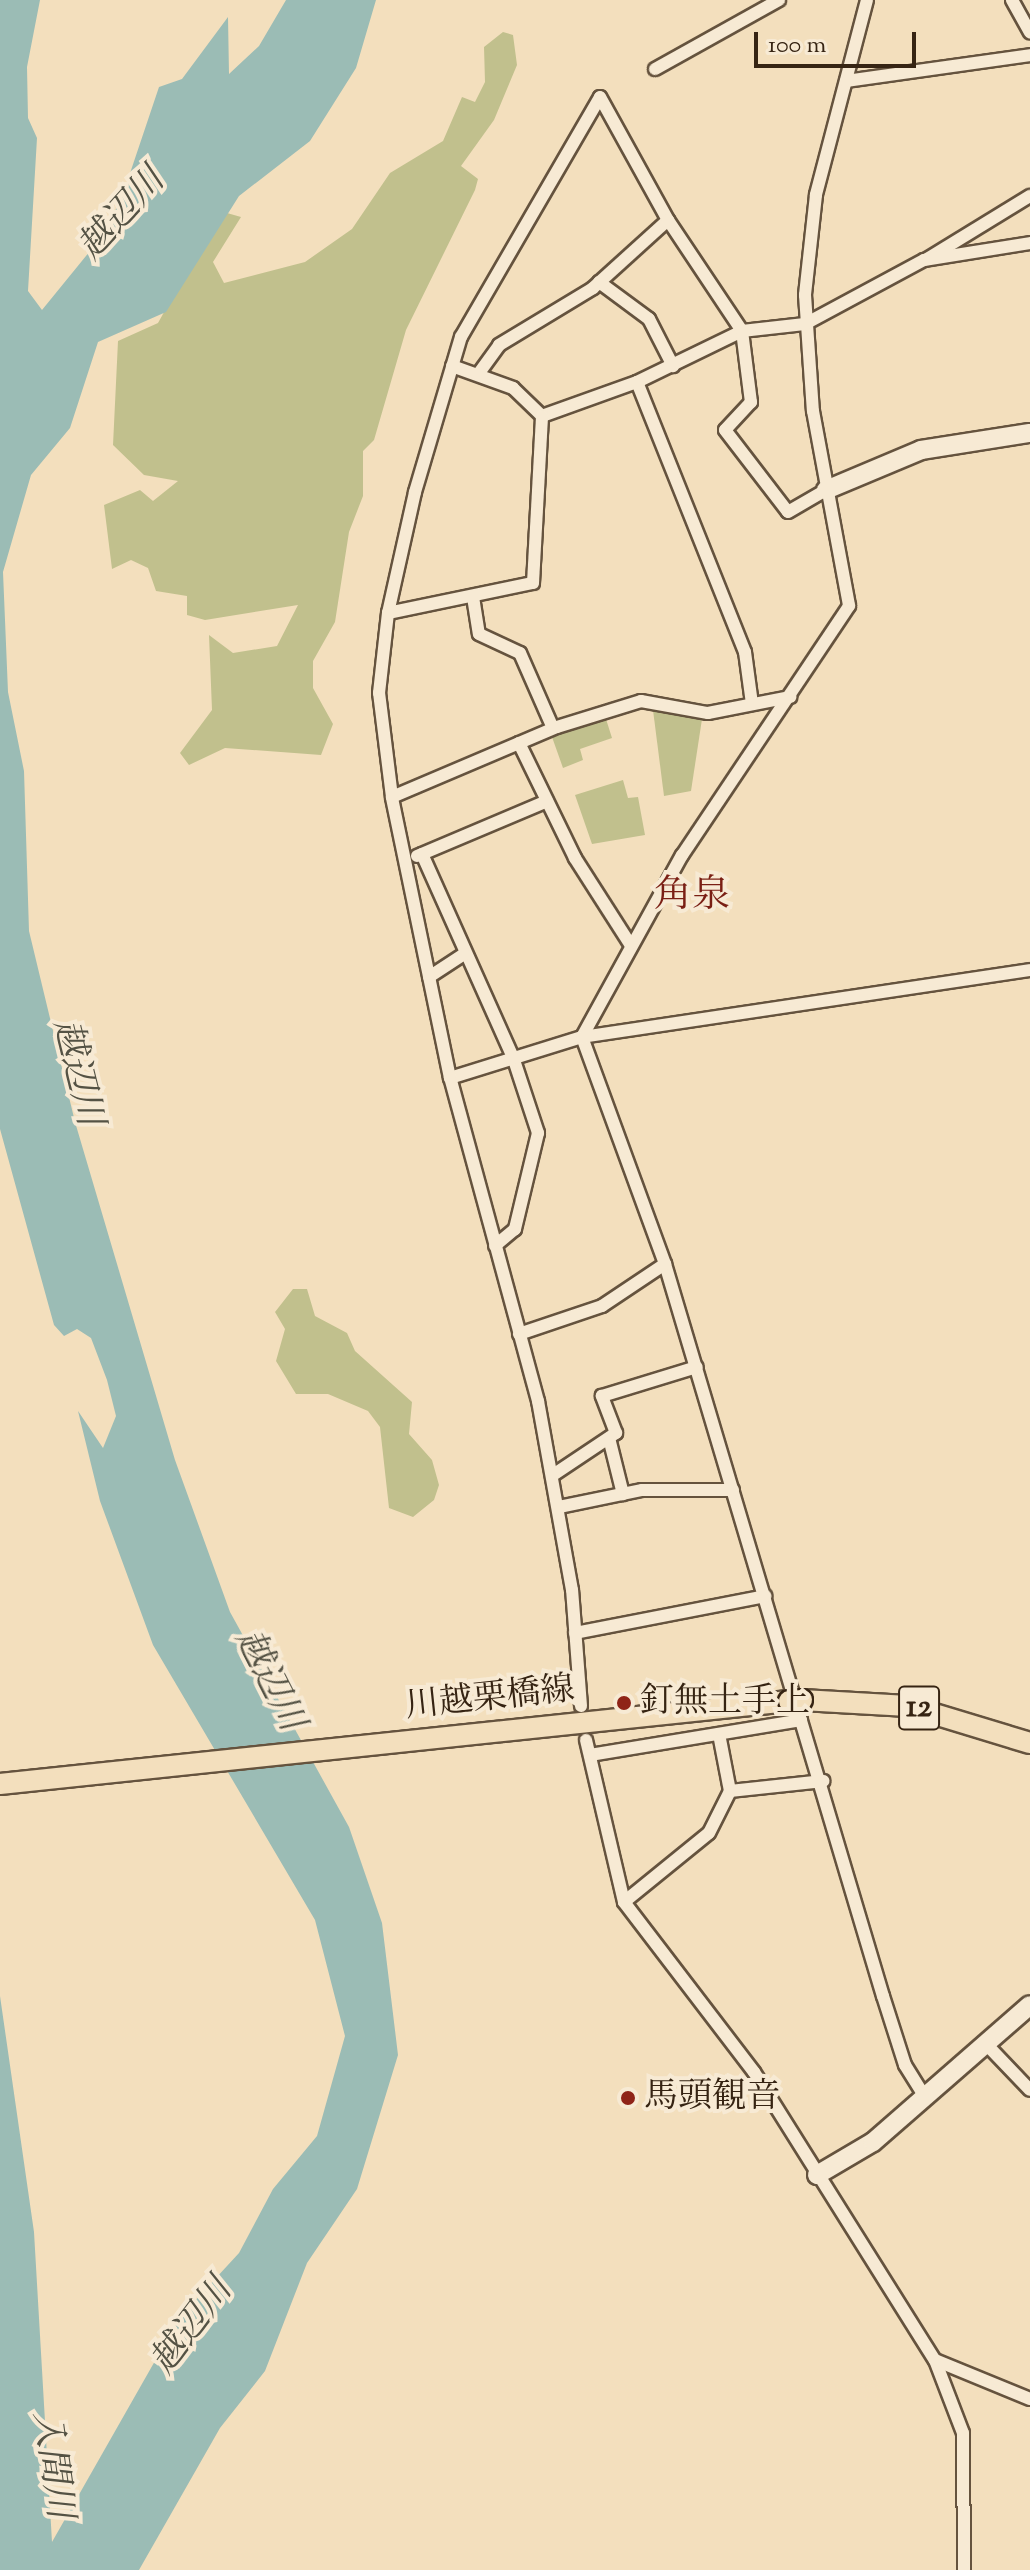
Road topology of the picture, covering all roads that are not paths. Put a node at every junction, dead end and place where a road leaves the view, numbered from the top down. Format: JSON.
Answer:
{"nodes":[{"id":1,"x":779,"y":0,"type":"edge"},
{"id":2,"x":867,"y":0,"type":"edge"},
{"id":3,"x":1012,"y":0,"type":"edge"},
{"id":4,"x":1030,"y":32,"type":"edge"},
{"id":5,"x":1030,"y":55,"type":"edge"},
{"id":6,"x":655,"y":69,"type":"dead end"},
{"id":7,"x":846,"y":81,"type":"junction"},
{"id":8,"x":1030,"y":196,"type":"edge"},
{"id":9,"x":668,"y":220,"type":"junction"},
{"id":10,"x":1030,"y":243,"type":"edge"},
{"id":11,"x":927,"y":259,"type":"junction"},
{"id":12,"x":599,"y":282,"type":"junction"},
{"id":13,"x":805,"y":324,"type":"junction"},
{"id":14,"x":742,"y":331,"type":"junction"},
{"id":15,"x":452,"y":366,"type":"junction"},
{"id":16,"x":673,"y":366,"type":"junction"},
{"id":17,"x":479,"y":373,"type":"junction"},
{"id":18,"x":637,"y":382,"type":"junction"},
{"id":19,"x":542,"y":416,"type":"junction"},
{"id":20,"x":1030,"y":433,"type":"edge"},
{"id":21,"x":826,"y":490,"type":"junction"},
{"id":22,"x":473,"y":597,"type":"junction"},
{"id":23,"x":388,"y":613,"type":"junction"},
{"id":24,"x":790,"y":697,"type":"junction"},
{"id":25,"x":752,"y":704,"type":"junction"},
{"id":26,"x":553,"y":728,"type":"junction"},
{"id":27,"x":519,"y":743,"type":"junction"},
{"id":28,"x":392,"y":797,"type":"junction"},
{"id":29,"x":547,"y":801,"type":"junction"},
{"id":30,"x":422,"y":854,"type":"junction"},
{"id":31,"x":405,"y":862,"type":"junction"},
{"id":32,"x":630,"y":944,"type":"junction"},
{"id":33,"x":464,"y":954,"type":"junction"},
{"id":34,"x":1030,"y":970,"type":"edge"},
{"id":35,"x":429,"y":977,"type":"junction"},
{"id":36,"x":582,"y":1037,"type":"junction"},
{"id":37,"x":514,"y":1060,"type":"junction"},
{"id":38,"x":450,"y":1078,"type":"junction"},
{"id":39,"x":495,"y":1246,"type":"junction"},
{"id":40,"x":665,"y":1264,"type":"junction"},
{"id":41,"x":519,"y":1334,"type":"junction"},
{"id":42,"x":697,"y":1367,"type":"junction"},
{"id":43,"x":609,"y":1438,"type":"junction"},
{"id":44,"x":553,"y":1475,"type":"junction"},
{"id":45,"x":733,"y":1490,"type":"junction"},
{"id":46,"x":623,"y":1494,"type":"junction"},
{"id":47,"x":559,"y":1507,"type":"junction"},
{"id":48,"x":765,"y":1596,"type":"junction"},
{"id":49,"x":575,"y":1633,"type":"junction"},
{"id":50,"x":581,"y":1706,"type":"dead end"},
{"id":51,"x":797,"y":1707,"type":"junction"},
{"id":52,"x":719,"y":1734,"type":"junction"},
{"id":53,"x":586,"y":1740,"type":"dead end"},
{"id":54,"x":1030,"y":1743,"type":"edge"},
{"id":55,"x":590,"y":1755,"type":"junction"},
{"id":56,"x":823,"y":1781,"type":"junction"},
{"id":57,"x":0,"y":1784,"type":"edge"},
{"id":58,"x":730,"y":1791,"type":"junction"},
{"id":59,"x":624,"y":1902,"type":"junction"},
{"id":60,"x":1030,"y":2005,"type":"edge"},
{"id":61,"x":987,"y":2045,"type":"junction"},
{"id":62,"x":1030,"y":2090,"type":"edge"},
{"id":63,"x":926,"y":2098,"type":"junction"},
{"id":64,"x":817,"y":2175,"type":"junction"},
{"id":65,"x":935,"y":2360,"type":"junction"},
{"id":66,"x":1030,"y":2399,"type":"edge"},
{"id":67,"x":964,"y":2570,"type":"edge"}],
"edges":[{"from":1,"to":6,"type":"street"},
{"from":2,"to":7,"type":"street"},
{"from":3,"to":4,"type":"street"},
{"from":5,"to":7,"type":"street"},
{"from":7,"to":13,"type":"street"},
{"from":8,"to":11,"type":"street"},
{"from":9,"to":12,"type":"street"},
{"from":9,"to":14,"type":"street"},
{"from":9,"to":15,"type":"street"},
{"from":10,"to":11,"type":"street"},
{"from":11,"to":13,"type":"street"},
{"from":12,"to":16,"type":"street"},
{"from":12,"to":17,"type":"street"},
{"from":13,"to":14,"type":"street"},
{"from":13,"to":21,"type":"street"},
{"from":14,"to":16,"type":"street"},
{"from":14,"to":21,"type":"street"},
{"from":15,"to":17,"type":"street"},
{"from":15,"to":23,"type":"street"},
{"from":16,"to":18,"type":"street"},
{"from":17,"to":19,"type":"street"},
{"from":18,"to":19,"type":"street"},
{"from":18,"to":25,"type":"street"},
{"from":19,"to":22,"type":"street"},
{"from":20,"to":21,"type":"street"},
{"from":21,"to":24,"type":"street"},
{"from":22,"to":23,"type":"street"},
{"from":22,"to":26,"type":"street"},
{"from":23,"to":28,"type":"street"},
{"from":24,"to":25,"type":"street"},
{"from":24,"to":32,"type":"street"},
{"from":25,"to":26,"type":"street"},
{"from":26,"to":27,"type":"street"},
{"from":27,"to":28,"type":"street"},
{"from":27,"to":29,"type":"street"},
{"from":28,"to":31,"type":"street"},
{"from":29,"to":30,"type":"street"},
{"from":29,"to":32,"type":"street"},
{"from":30,"to":31,"type":"street"},
{"from":30,"to":33,"type":"street"},
{"from":31,"to":35,"type":"street"},
{"from":32,"to":36,"type":"street"},
{"from":33,"to":35,"type":"street"},
{"from":33,"to":37,"type":"street"},
{"from":34,"to":36,"type":"street"},
{"from":35,"to":38,"type":"street"},
{"from":36,"to":37,"type":"street"},
{"from":36,"to":40,"type":"street"},
{"from":37,"to":38,"type":"street"},
{"from":37,"to":39,"type":"street"},
{"from":38,"to":39,"type":"street"},
{"from":39,"to":41,"type":"street"},
{"from":40,"to":41,"type":"street"},
{"from":40,"to":42,"type":"street"},
{"from":41,"to":44,"type":"street"},
{"from":42,"to":43,"type":"street"},
{"from":42,"to":45,"type":"street"},
{"from":43,"to":44,"type":"street"},
{"from":43,"to":46,"type":"street"},
{"from":44,"to":47,"type":"street"},
{"from":45,"to":46,"type":"street"},
{"from":45,"to":48,"type":"street"},
{"from":46,"to":47,"type":"street"},
{"from":47,"to":49,"type":"street"},
{"from":48,"to":49,"type":"street"},
{"from":48,"to":51,"type":"street"},
{"from":49,"to":50,"type":"street"},
{"from":51,"to":52,"type":"street"},
{"from":51,"to":54,"type":"main road","name":"川越栗橋線","number":"12"},
{"from":51,"to":56,"type":"street"},
{"from":51,"to":57,"type":"main road","name":"川越栗橋線","number":"12"},
{"from":52,"to":55,"type":"street"},
{"from":52,"to":58,"type":"street"},
{"from":53,"to":55,"type":"street"},
{"from":55,"to":59,"type":"street"},
{"from":56,"to":58,"type":"street"},
{"from":56,"to":63,"type":"street"},
{"from":58,"to":59,"type":"street"},
{"from":59,"to":64,"type":"street"},
{"from":60,"to":61,"type":"street"},
{"from":61,"to":62,"type":"street"},
{"from":61,"to":63,"type":"street"},
{"from":63,"to":64,"type":"street"},
{"from":64,"to":65,"type":"street"},
{"from":65,"to":66,"type":"street"},
{"from":65,"to":67,"type":"street"}]}
